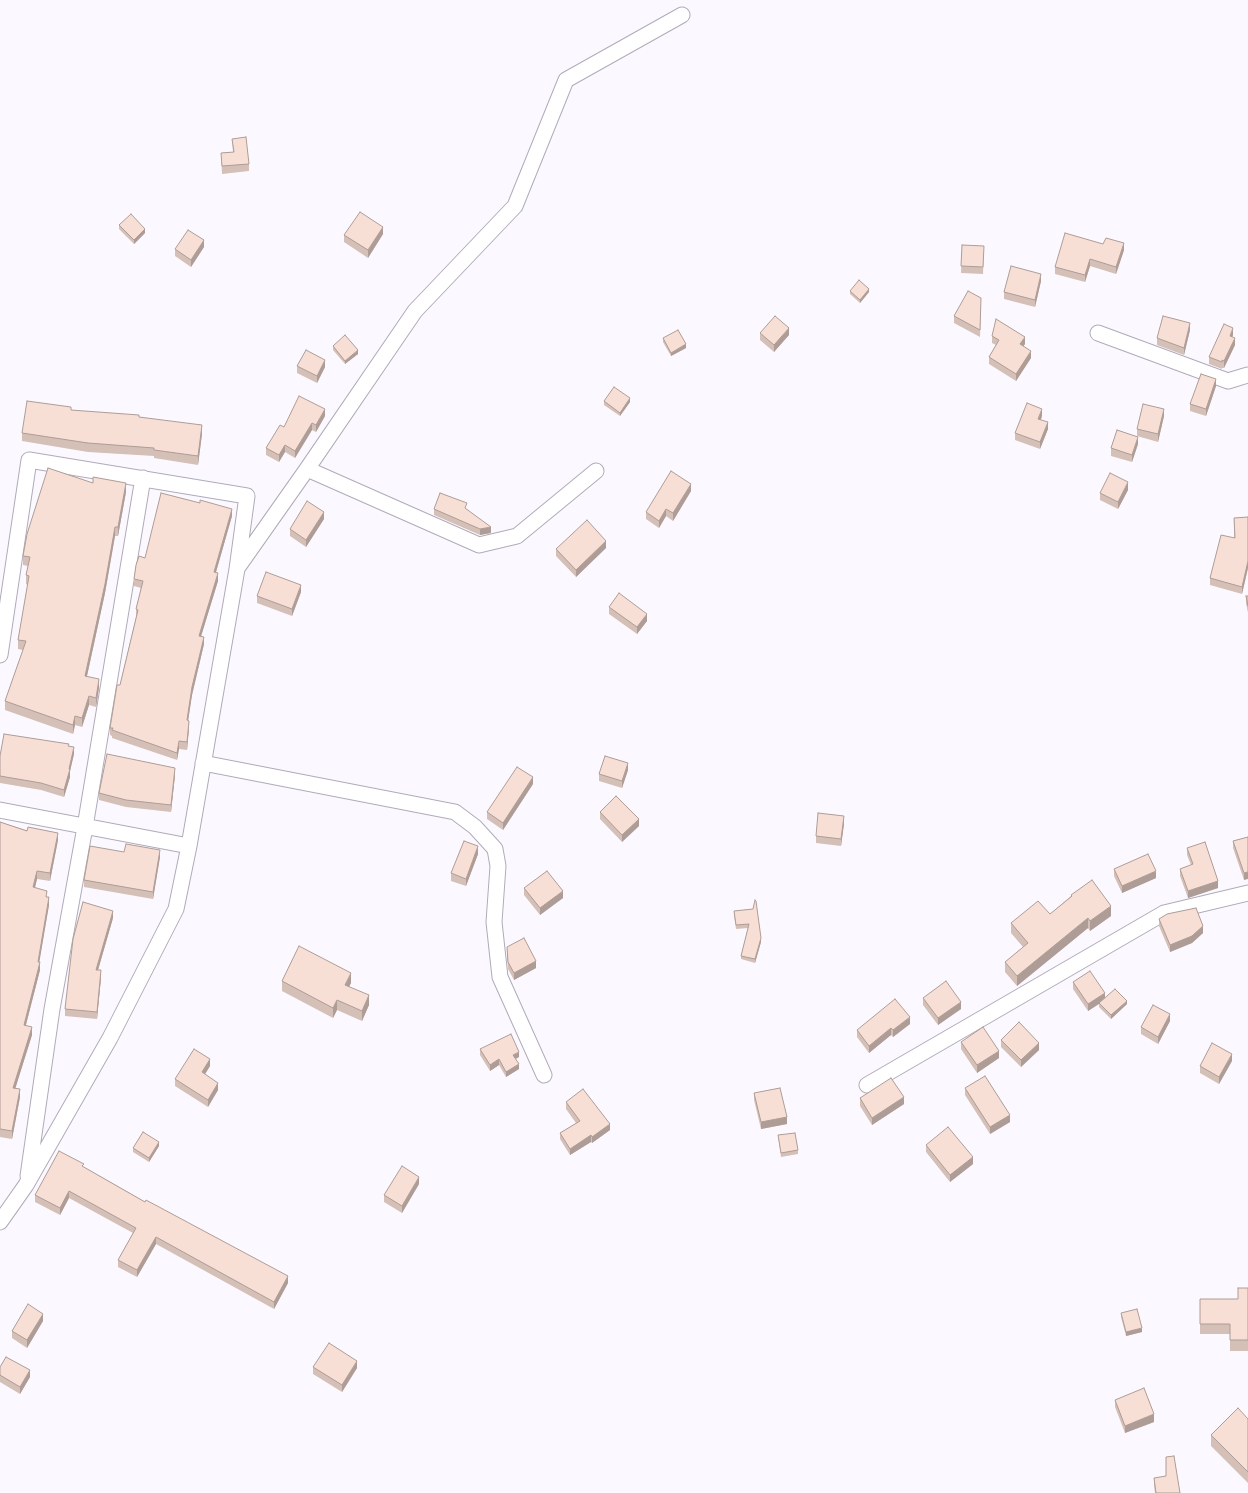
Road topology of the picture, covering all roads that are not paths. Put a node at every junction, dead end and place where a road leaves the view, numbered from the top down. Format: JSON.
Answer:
{"nodes":[{"id":1,"x":682,"y":15,"type":"dead end"},
{"id":2,"x":1098,"y":333,"type":"dead end"},
{"id":3,"x":1248,"y":375,"type":"edge"},
{"id":4,"x":307,"y":469,"type":"junction"},
{"id":5,"x":596,"y":470,"type":"dead end"},
{"id":6,"x":143,"y":478,"type":"junction"},
{"id":7,"x":237,"y":569,"type":"junction"},
{"id":8,"x":0,"y":655,"type":"edge"},
{"id":9,"x":203,"y":763,"type":"junction"},
{"id":10,"x":0,"y":810,"type":"edge"},
{"id":11,"x":85,"y":827,"type":"junction"},
{"id":12,"x":189,"y":846,"type":"junction"},
{"id":13,"x":1248,"y":893,"type":"edge"},
{"id":14,"x":544,"y":1076,"type":"dead end"},
{"id":15,"x":867,"y":1085,"type":"dead end"},
{"id":16,"x":26,"y":1185,"type":"junction"},
{"id":17,"x":0,"y":1222,"type":"edge"}],
"edges":[{"from":1,"to":4,"type":"street"},
{"from":2,"to":3,"type":"street"},
{"from":4,"to":5,"type":"street"},
{"from":4,"to":7,"type":"street"},
{"from":6,"to":7,"type":"street"},
{"from":6,"to":8,"type":"street"},
{"from":6,"to":11,"type":"street"},
{"from":7,"to":9,"type":"street"},
{"from":9,"to":12,"type":"street"},
{"from":9,"to":14,"type":"street"},
{"from":10,"to":11,"type":"street"},
{"from":11,"to":12,"type":"street"},
{"from":11,"to":16,"type":"street"},
{"from":12,"to":16,"type":"street"},
{"from":13,"to":15,"type":"street"},
{"from":16,"to":17,"type":"street"}]}
